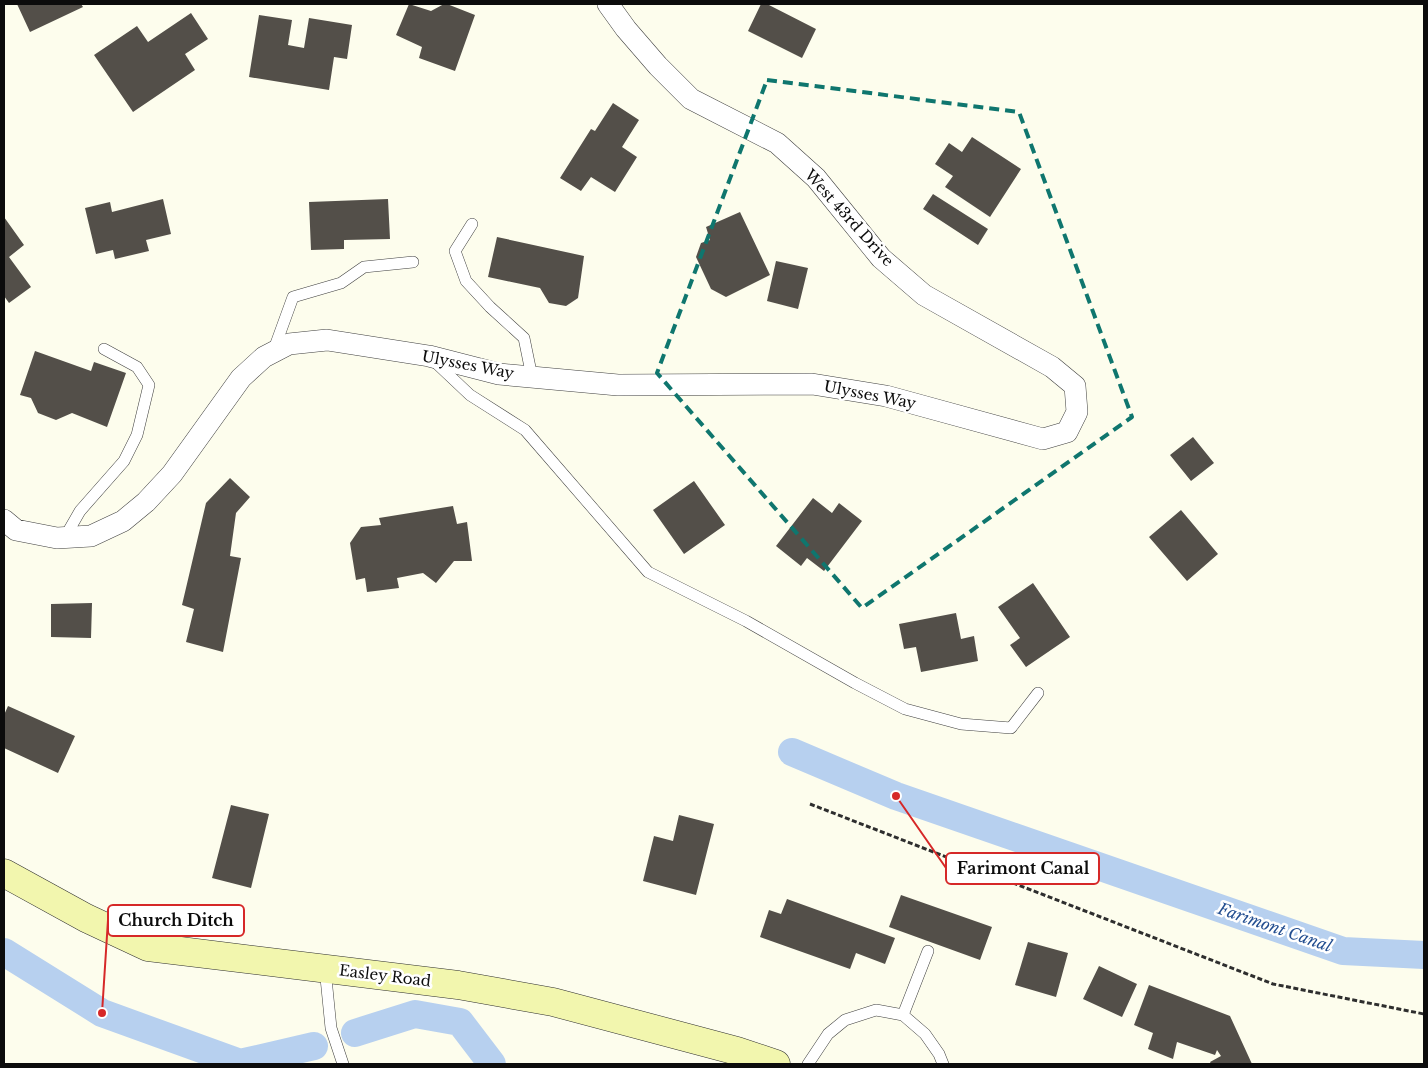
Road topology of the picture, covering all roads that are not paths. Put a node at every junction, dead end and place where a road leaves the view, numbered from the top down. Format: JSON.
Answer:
{"nodes":[{"id":1,"x":608,"y":4,"type":"edge"},
{"id":2,"x":472,"y":224,"type":"dead end"},
{"id":3,"x":413,"y":262,"type":"dead end"},
{"id":4,"x":104,"y":349,"type":"dead end"},
{"id":5,"x":273,"y":352,"type":"junction"},
{"id":6,"x":429,"y":356,"type":"junction"},
{"id":7,"x":532,"y":377,"type":"junction"},
{"id":8,"x":1044,"y":439,"type":"joint"},
{"id":9,"x":4,"y":520,"type":"edge"},
{"id":10,"x":65,"y":537,"type":"junction"},
{"id":11,"x":1038,"y":693,"type":"dead end"},
{"id":12,"x":4,"y":873,"type":"edge"},
{"id":13,"x":928,"y":951,"type":"dead end"},
{"id":14,"x":325,"y":968,"type":"junction"},
{"id":15,"x":903,"y":1015,"type":"junction"},
{"id":16,"x":343,"y":1064,"type":"edge"},
{"id":17,"x":776,"y":1064,"type":"edge"},
{"id":18,"x":808,"y":1064,"type":"edge"},
{"id":19,"x":943,"y":1064,"type":"edge"}],
"edges":[{"from":1,"to":8,"type":"street","name":"West 43rd Drive"},
{"from":2,"to":7,"type":"lane"},
{"from":3,"to":5,"type":"lane"},
{"from":4,"to":10,"type":"lane"},
{"from":5,"to":6,"type":"street","name":"Ulysses Way"},
{"from":5,"to":10,"type":"street","name":"Ulysses Way"},
{"from":6,"to":7,"type":"street","name":"Ulysses Way"},
{"from":6,"to":11,"type":"lane"},
{"from":7,"to":8,"type":"street","name":"Ulysses Way"},
{"from":9,"to":10,"type":"street","name":"Ulysses Way"},
{"from":12,"to":14,"type":"street","name":"Easley Road"},
{"from":13,"to":15,"type":"lane"},
{"from":14,"to":16,"type":"lane"},
{"from":14,"to":17,"type":"street","name":"Easley Road"},
{"from":15,"to":18,"type":"lane"},
{"from":15,"to":19,"type":"lane"}]}
